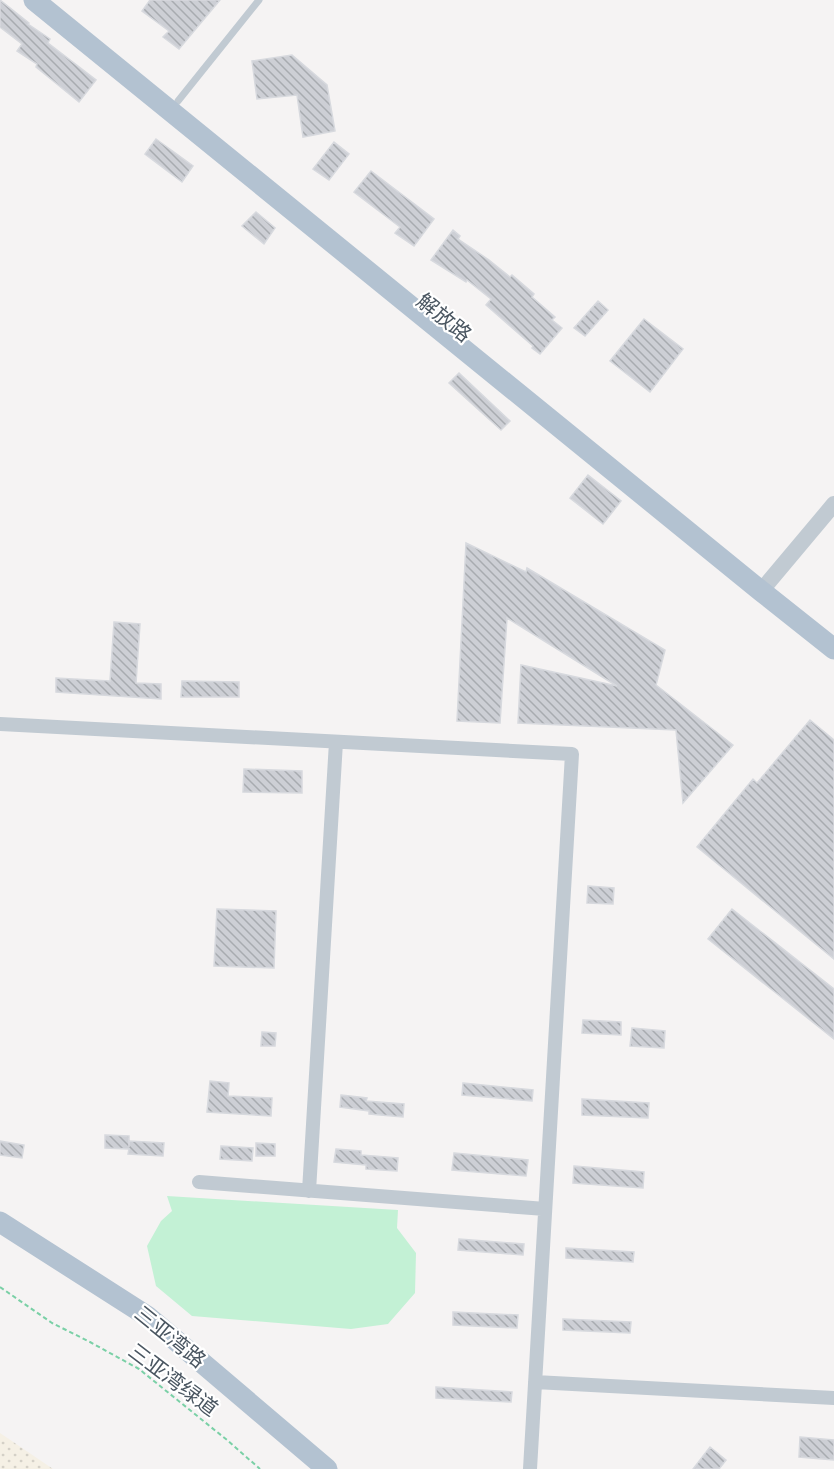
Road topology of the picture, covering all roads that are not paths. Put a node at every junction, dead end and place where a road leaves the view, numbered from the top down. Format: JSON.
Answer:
{"nodes":[{"id":1,"x":34,"y":0,"type":"edge"},
{"id":2,"x":55,"y":0,"type":"edge"},
{"id":3,"x":259,"y":0,"type":"edge"},
{"id":4,"x":178,"y":101,"type":"junction"},
{"id":5,"x":834,"y":504,"type":"edge"},
{"id":6,"x":765,"y":587,"type":"junction"},
{"id":7,"x":834,"y":636,"type":"edge"},
{"id":8,"x":834,"y":649,"type":"edge"},
{"id":9,"x":0,"y":724,"type":"edge"},
{"id":10,"x":336,"y":742,"type":"junction"},
{"id":11,"x":199,"y":1182,"type":"dead end"},
{"id":12,"x":309,"y":1191,"type":"junction"},
{"id":13,"x":545,"y":1209,"type":"junction"},
{"id":14,"x":0,"y":1222,"type":"edge"},
{"id":15,"x":0,"y":1234,"type":"edge"},
{"id":16,"x":535,"y":1382,"type":"junction"},
{"id":17,"x":834,"y":1398,"type":"edge"},
{"id":18,"x":307,"y":1469,"type":"edge"},
{"id":19,"x":327,"y":1469,"type":"edge"},
{"id":20,"x":530,"y":1469,"type":"edge"}],
"edges":[{"from":1,"to":6,"type":"main road"},
{"from":2,"to":4,"type":"main road","name":"解放路"},
{"from":3,"to":4,"type":"lane"},
{"from":4,"to":6,"type":"main road","name":"解放路"},
{"from":5,"to":6,"type":"street"},
{"from":6,"to":7,"type":"main road","name":"解放路"},
{"from":6,"to":8,"type":"main road"},
{"from":9,"to":10,"type":"street"},
{"from":10,"to":12,"type":"street"},
{"from":10,"to":13,"type":"street"},
{"from":11,"to":12,"type":"street"},
{"from":12,"to":13,"type":"street"},
{"from":13,"to":16,"type":"street"},
{"from":14,"to":19,"type":"main road","name":"三亚湾路"},
{"from":15,"to":18,"type":"main road","name":"三亚湾路"},
{"from":16,"to":17,"type":"street"},
{"from":16,"to":20,"type":"street"}]}
